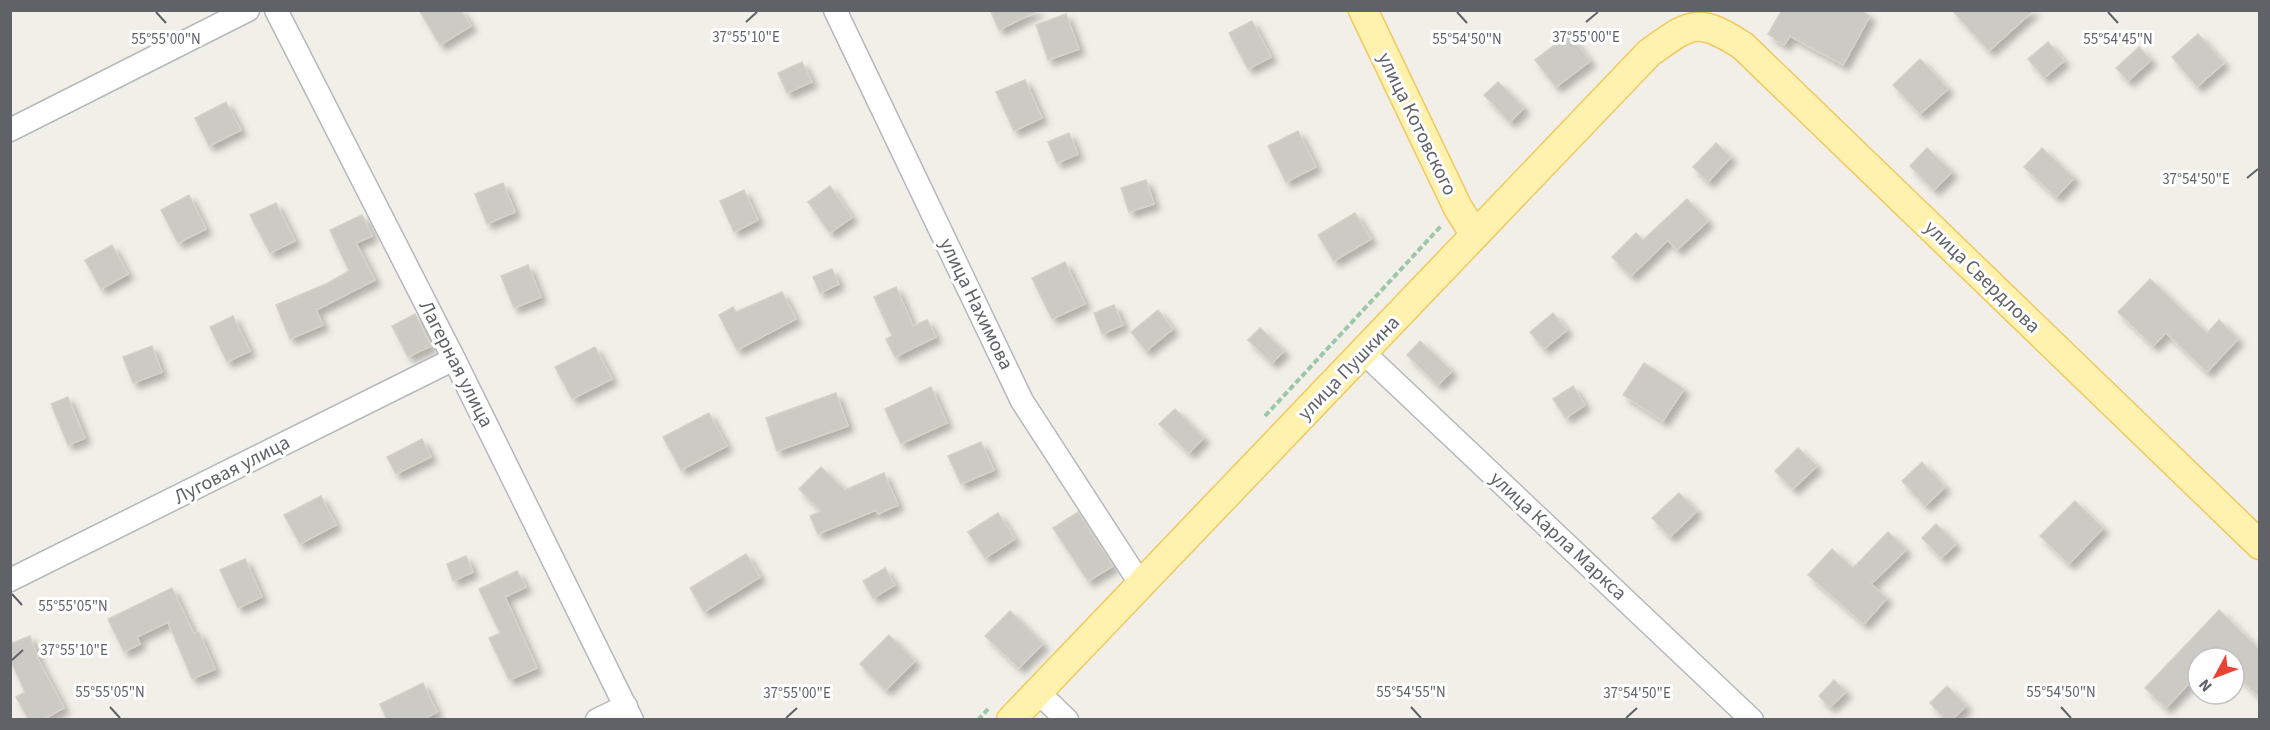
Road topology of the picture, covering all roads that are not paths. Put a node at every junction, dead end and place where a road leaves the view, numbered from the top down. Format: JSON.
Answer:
{"nodes":[{"id":1,"x":248,"y":10,"type":"edge"},
{"id":2,"x":276,"y":10,"type":"edge"},
{"id":3,"x":836,"y":10,"type":"edge"},
{"id":4,"x":1363,"y":10,"type":"edge"},
{"id":5,"x":1697,"y":18,"type":"edge"},
{"id":6,"x":10,"y":130,"type":"edge"},
{"id":7,"x":1475,"y":235,"type":"junction"},
{"id":8,"x":1364,"y":353,"type":"junction"},
{"id":9,"x":454,"y":359,"type":"junction"},
{"id":10,"x":2259,"y":545,"type":"edge"},
{"id":11,"x":10,"y":580,"type":"edge"},
{"id":12,"x":1140,"y":583,"type":"junction"},
{"id":13,"x":1037,"y":691,"type":"junction"},
{"id":14,"x":629,"y":713,"type":"edge"},
{"id":15,"x":597,"y":720,"type":"edge"},
{"id":16,"x":1011,"y":720,"type":"edge"},
{"id":17,"x":1067,"y":720,"type":"edge"},
{"id":18,"x":1752,"y":720,"type":"edge"}],
"edges":[{"from":1,"to":6,"type":"street"},
{"from":2,"to":9,"type":"street","name":"Лагерная улица"},
{"from":3,"to":12,"type":"street","name":"улица Нахимова"},
{"from":4,"to":7,"type":"main road","name":"улица Котовского"},
{"from":5,"to":7,"type":"main road","name":"улица Пушкина"},
{"from":5,"to":10,"type":"main road","name":"улица Свердлова"},
{"from":7,"to":8,"type":"main road","name":"улица Пушкина"},
{"from":8,"to":12,"type":"main road","name":"улица Пушкина"},
{"from":8,"to":18,"type":"street","name":"улица Карла Маркса"},
{"from":9,"to":11,"type":"street","name":"Луговая улица"},
{"from":9,"to":14,"type":"street","name":"Лагерная улица"},
{"from":12,"to":13,"type":"main road","name":"улица Пушкина"},
{"from":13,"to":16,"type":"main road","name":"улица Пушкина"},
{"from":13,"to":17,"type":"street"},
{"from":14,"to":15,"type":"street"}]}
